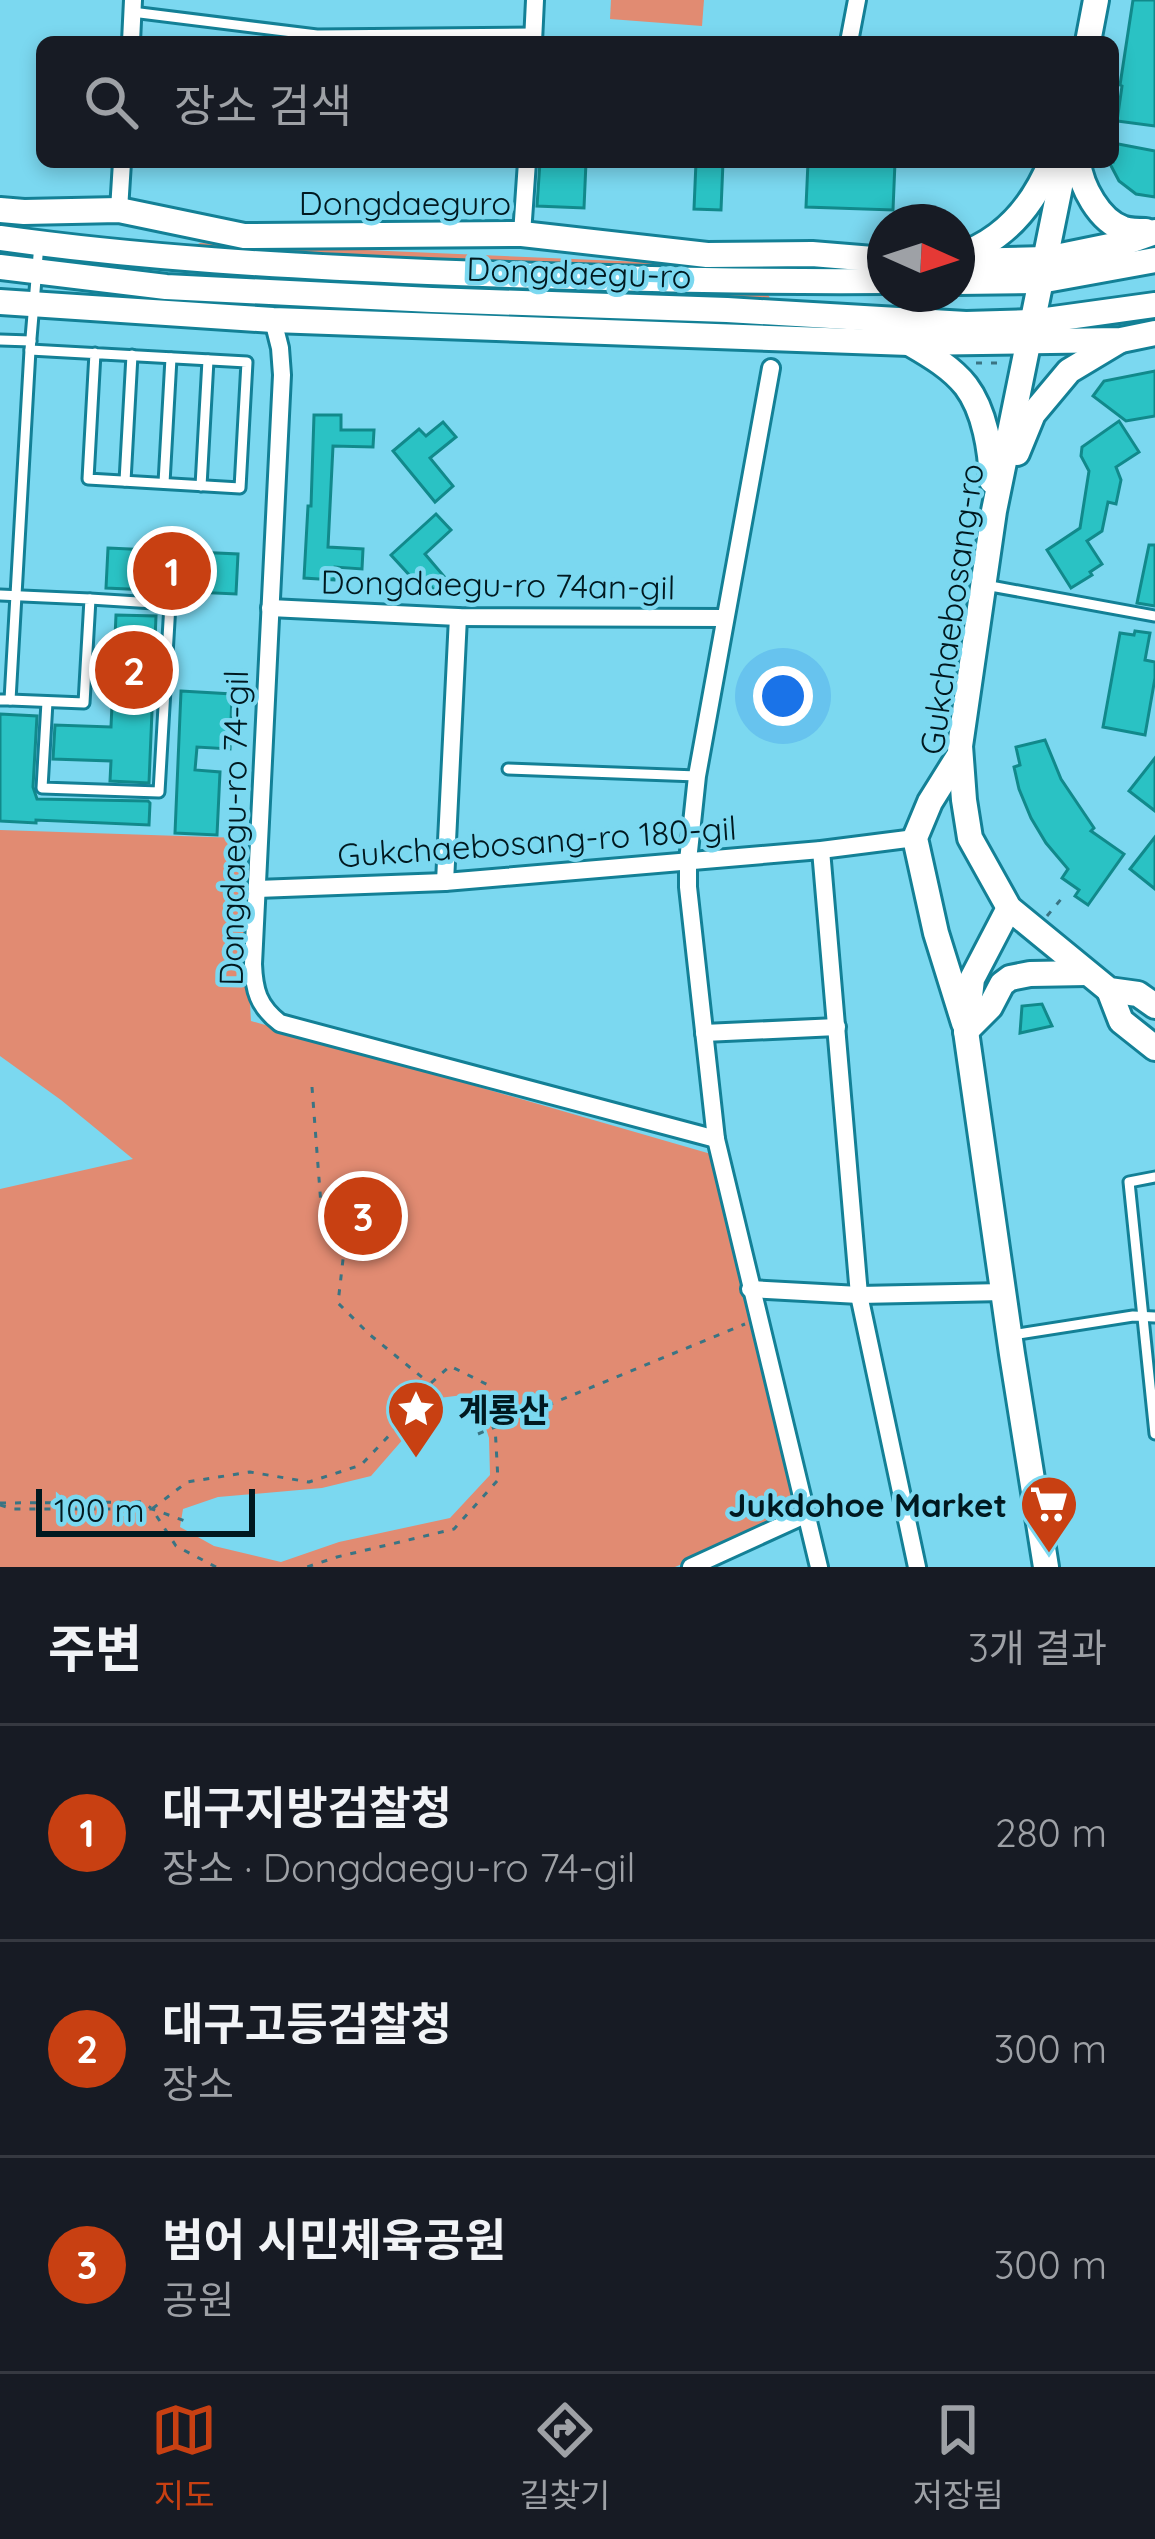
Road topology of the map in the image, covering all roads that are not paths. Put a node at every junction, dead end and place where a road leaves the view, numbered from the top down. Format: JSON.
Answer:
{"nodes":[{"id":1,"x":535,"y":0,"type":"edge"},
{"id":2,"x":857,"y":0,"type":"edge"},
{"id":3,"x":1096,"y":0,"type":"edge"},
{"id":4,"x":133,"y":6,"type":"edge"},
{"id":5,"x":130,"y":36,"type":"edge"},
{"id":6,"x":389,"y":36,"type":"edge"},
{"id":7,"x":533,"y":36,"type":"edge"},
{"id":8,"x":850,"y":36,"type":"edge"},
{"id":9,"x":1089,"y":36,"type":"edge"},
{"id":10,"x":122,"y":168,"type":"edge"},
{"id":11,"x":526,"y":168,"type":"edge"},
{"id":12,"x":1049,"y":168,"type":"edge"},
{"id":13,"x":1064,"y":168,"type":"edge"},
{"id":14,"x":1079,"y":168,"type":"edge"},
{"id":15,"x":0,"y":210,"type":"edge"},
{"id":16,"x":118,"y":210,"type":"junction"},
{"id":17,"x":1155,"y":232,"type":"edge"},
{"id":18,"x":522,"y":234,"type":"junction"},
{"id":19,"x":0,"y":238,"type":"edge"},
{"id":20,"x":39,"y":244,"type":"junction"},
{"id":21,"x":975,"y":250,"type":"edge"},
{"id":22,"x":867,"y":259,"type":"edge"},
{"id":23,"x":975,"y":261,"type":"edge"},
{"id":24,"x":1148,"y":262,"type":"edge"},
{"id":25,"x":0,"y":267,"type":"edge"},
{"id":26,"x":1043,"y":270,"type":"junction"},
{"id":27,"x":37,"y":272,"type":"junction"},
{"id":28,"x":975,"y":279,"type":"edge"},
{"id":29,"x":867,"y":281,"type":"edge"},
{"id":30,"x":0,"y":302,"type":"edge"},
{"id":31,"x":34,"y":304,"type":"junction"},
{"id":32,"x":1151,"y":306,"type":"edge"},
{"id":33,"x":947,"y":312,"type":"edge"},
{"id":34,"x":273,"y":320,"type":"junction"},
{"id":35,"x":913,"y":332,"type":"junction"},
{"id":36,"x":1031,"y":332,"type":"junction"},
{"id":37,"x":1155,"y":333,"type":"edge"},
{"id":38,"x":0,"y":340,"type":"edge"},
{"id":39,"x":1121,"y":340,"type":"junction"},
{"id":40,"x":31,"y":345,"type":"junction"},
{"id":41,"x":95,"y":353,"type":"junction"},
{"id":42,"x":132,"y":356,"type":"junction"},
{"id":43,"x":171,"y":358,"type":"junction"},
{"id":44,"x":208,"y":360,"type":"junction"},
{"id":45,"x":771,"y":368,"type":"dead end"},
{"id":46,"x":125,"y":481,"type":"junction"},
{"id":47,"x":164,"y":484,"type":"junction"},
{"id":48,"x":201,"y":486,"type":"junction"},
{"id":49,"x":994,"y":511,"type":"junction"},
{"id":50,"x":985,"y":585,"type":"junction"},
{"id":51,"x":0,"y":595,"type":"edge"},
{"id":52,"x":17,"y":596,"type":"junction"},
{"id":53,"x":90,"y":599,"type":"junction"},
{"id":54,"x":270,"y":608,"type":"junction"},
{"id":55,"x":1155,"y":616,"type":"edge"},
{"id":56,"x":458,"y":617,"type":"junction"},
{"id":57,"x":725,"y":618,"type":"junction"},
{"id":58,"x":5,"y":700,"type":"edge"},
{"id":59,"x":47,"y":701,"type":"junction"},
{"id":60,"x":960,"y":754,"type":"junction"},
{"id":61,"x":508,"y":769,"type":"dead end"},
{"id":62,"x":697,"y":776,"type":"junction"},
{"id":63,"x":915,"y":838,"type":"junction"},
{"id":64,"x":820,"y":850,"type":"junction"},
{"id":65,"x":688,"y":861,"type":"junction"},
{"id":66,"x":445,"y":882,"type":"junction"},
{"id":67,"x":257,"y":889,"type":"junction"},
{"id":68,"x":1010,"y":908,"type":"junction"},
{"id":69,"x":1087,"y":973,"type":"junction"},
{"id":70,"x":1109,"y":990,"type":"junction"},
{"id":71,"x":1155,"y":1006,"type":"edge"},
{"id":72,"x":837,"y":1028,"type":"junction"},
{"id":73,"x":966,"y":1030,"type":"junction"},
{"id":74,"x":704,"y":1034,"type":"junction"},
{"id":75,"x":1155,"y":1048,"type":"edge"},
{"id":76,"x":716,"y":1138,"type":"junction"},
{"id":77,"x":1155,"y":1177,"type":"edge"},
{"id":78,"x":750,"y":1289,"type":"junction"},
{"id":79,"x":1004,"y":1292,"type":"junction"},
{"id":80,"x":859,"y":1295,"type":"junction"},
{"id":81,"x":1149,"y":1317,"type":"edge"},
{"id":82,"x":1009,"y":1335,"type":"junction"},
{"id":83,"x":1155,"y":1434,"type":"edge"},
{"id":84,"x":807,"y":1514,"type":"junction"},
{"id":85,"x":691,"y":1567,"type":"edge"},
{"id":86,"x":819,"y":1567,"type":"edge"},
{"id":87,"x":917,"y":1567,"type":"edge"},
{"id":88,"x":1046,"y":1567,"type":"edge"}],
"edges":[{"from":1,"to":7,"type":"street"},
{"from":2,"to":8,"type":"street"},
{"from":3,"to":9,"type":"main road"},
{"from":4,"to":5,"type":"street"},
{"from":4,"to":6,"type":"lane"},
{"from":10,"to":16,"type":"street"},
{"from":11,"to":18,"type":"street"},
{"from":12,"to":21,"type":"main road"},
{"from":13,"to":26,"type":"main road","name":"Gukchaebosang-ro"},
{"from":14,"to":17,"type":"main road"},
{"from":15,"to":16,"type":"main road","name":"Dongdaeguro"},
{"from":16,"to":18,"type":"main road","name":"Dongdaeguro"},
{"from":17,"to":26,"type":"main road"},
{"from":18,"to":22,"type":"main road","name":"Dongdaeguro"},
{"from":19,"to":20,"type":"main road","name":"Dongdaegu-ro"},
{"from":20,"to":27,"type":"lane"},
{"from":20,"to":29,"type":"main road","name":"Dongdaegu-ro"},
{"from":23,"to":26,"type":"main road"},
{"from":24,"to":26,"type":"main road"},
{"from":24,"to":32,"type":"main road"},
{"from":25,"to":27,"type":"main road","name":"Dongdaegu-ro"},
{"from":26,"to":28,"type":"main road"},
{"from":26,"to":36,"type":"main road","name":"Gukchaebosang-ro"},
{"from":27,"to":31,"type":"lane"},
{"from":27,"to":35,"type":"main road","name":"Dongdaegu-ro"},
{"from":30,"to":31,"type":"main road","name":"Dongdaegu-ro"},
{"from":31,"to":34,"type":"main road","name":"Dongdaegu-ro"},
{"from":31,"to":40,"type":"lane"},
{"from":32,"to":36,"type":"main road","name":"Dongdaegu-ro"},
{"from":33,"to":35,"type":"main road"},
{"from":34,"to":35,"type":"main road","name":"Dongdaegu-ro"},
{"from":34,"to":54,"type":"street","name":"Dongdaegu-ro 74-gil"},
{"from":35,"to":36,"type":"main road","name":"Dongdaegu-ro"},
{"from":35,"to":49,"type":"main road"},
{"from":36,"to":39,"type":"main road"},
{"from":36,"to":49,"type":"main road","name":"Gukchaebosang-ro"},
{"from":37,"to":39,"type":"main road"},
{"from":38,"to":40,"type":"lane"},
{"from":39,"to":49,"type":"main road"},
{"from":40,"to":41,"type":"lane"},
{"from":40,"to":52,"type":"lane"},
{"from":41,"to":42,"type":"lane"},
{"from":41,"to":46,"type":"lane"},
{"from":42,"to":43,"type":"lane"},
{"from":42,"to":46,"type":"lane"},
{"from":43,"to":44,"type":"lane"},
{"from":43,"to":47,"type":"lane"},
{"from":44,"to":48,"type":"lane"},
{"from":44,"to":48,"type":"lane"},
{"from":45,"to":57,"type":"street"},
{"from":46,"to":47,"type":"lane"},
{"from":47,"to":48,"type":"lane"},
{"from":49,"to":50,"type":"main road","name":"Gukchaebosang-ro"},
{"from":50,"to":55,"type":"lane"},
{"from":50,"to":60,"type":"main road","name":"Gukchaebosang-ro"},
{"from":51,"to":52,"type":"lane"},
{"from":52,"to":53,"type":"lane"},
{"from":52,"to":58,"type":"lane"},
{"from":53,"to":59,"type":"lane"},
{"from":53,"to":59,"type":"lane"},
{"from":54,"to":56,"type":"street","name":"Dongdaegu-ro 74an-gil"},
{"from":54,"to":67,"type":"street","name":"Dongdaegu-ro 74-gil"},
{"from":56,"to":57,"type":"street","name":"Dongdaegu-ro 74an-gil"},
{"from":56,"to":66,"type":"street"},
{"from":57,"to":62,"type":"street"},
{"from":58,"to":59,"type":"lane"},
{"from":60,"to":63,"type":"main road"},
{"from":60,"to":68,"type":"main road","name":"Gukchaebosang-ro"},
{"from":61,"to":62,"type":"lane"},
{"from":62,"to":65,"type":"street"},
{"from":63,"to":64,"type":"street","name":"Gukchaebosang-ro 180-gil"},
{"from":63,"to":73,"type":"main road"},
{"from":64,"to":65,"type":"street","name":"Gukchaebosang-ro 180-gil"},
{"from":64,"to":72,"type":"street"},
{"from":65,"to":66,"type":"street","name":"Gukchaebosang-ro 180-gil"},
{"from":65,"to":74,"type":"street"},
{"from":66,"to":67,"type":"street","name":"Gukchaebosang-ro 180-gil"},
{"from":67,"to":76,"type":"street","name":"Dongdaegu-ro 74-gil"},
{"from":68,"to":69,"type":"main road"},
{"from":68,"to":73,"type":"main road"},
{"from":69,"to":70,"type":"main road"},
{"from":69,"to":73,"type":"main road"},
{"from":70,"to":71,"type":"main road"},
{"from":70,"to":75,"type":"main road"},
{"from":72,"to":74,"type":"street"},
{"from":72,"to":80,"type":"street"},
{"from":73,"to":79,"type":"main road"},
{"from":74,"to":76,"type":"street"},
{"from":76,"to":78,"type":"street"},
{"from":77,"to":81,"type":"lane"},
{"from":78,"to":80,"type":"street"},
{"from":78,"to":84,"type":"street"},
{"from":79,"to":80,"type":"street"},
{"from":79,"to":82,"type":"main road"},
{"from":80,"to":87,"type":"street"},
{"from":81,"to":82,"type":"lane"},
{"from":81,"to":83,"type":"lane"},
{"from":82,"to":88,"type":"main road"},
{"from":84,"to":85,"type":"street"},
{"from":84,"to":86,"type":"street"}]}
